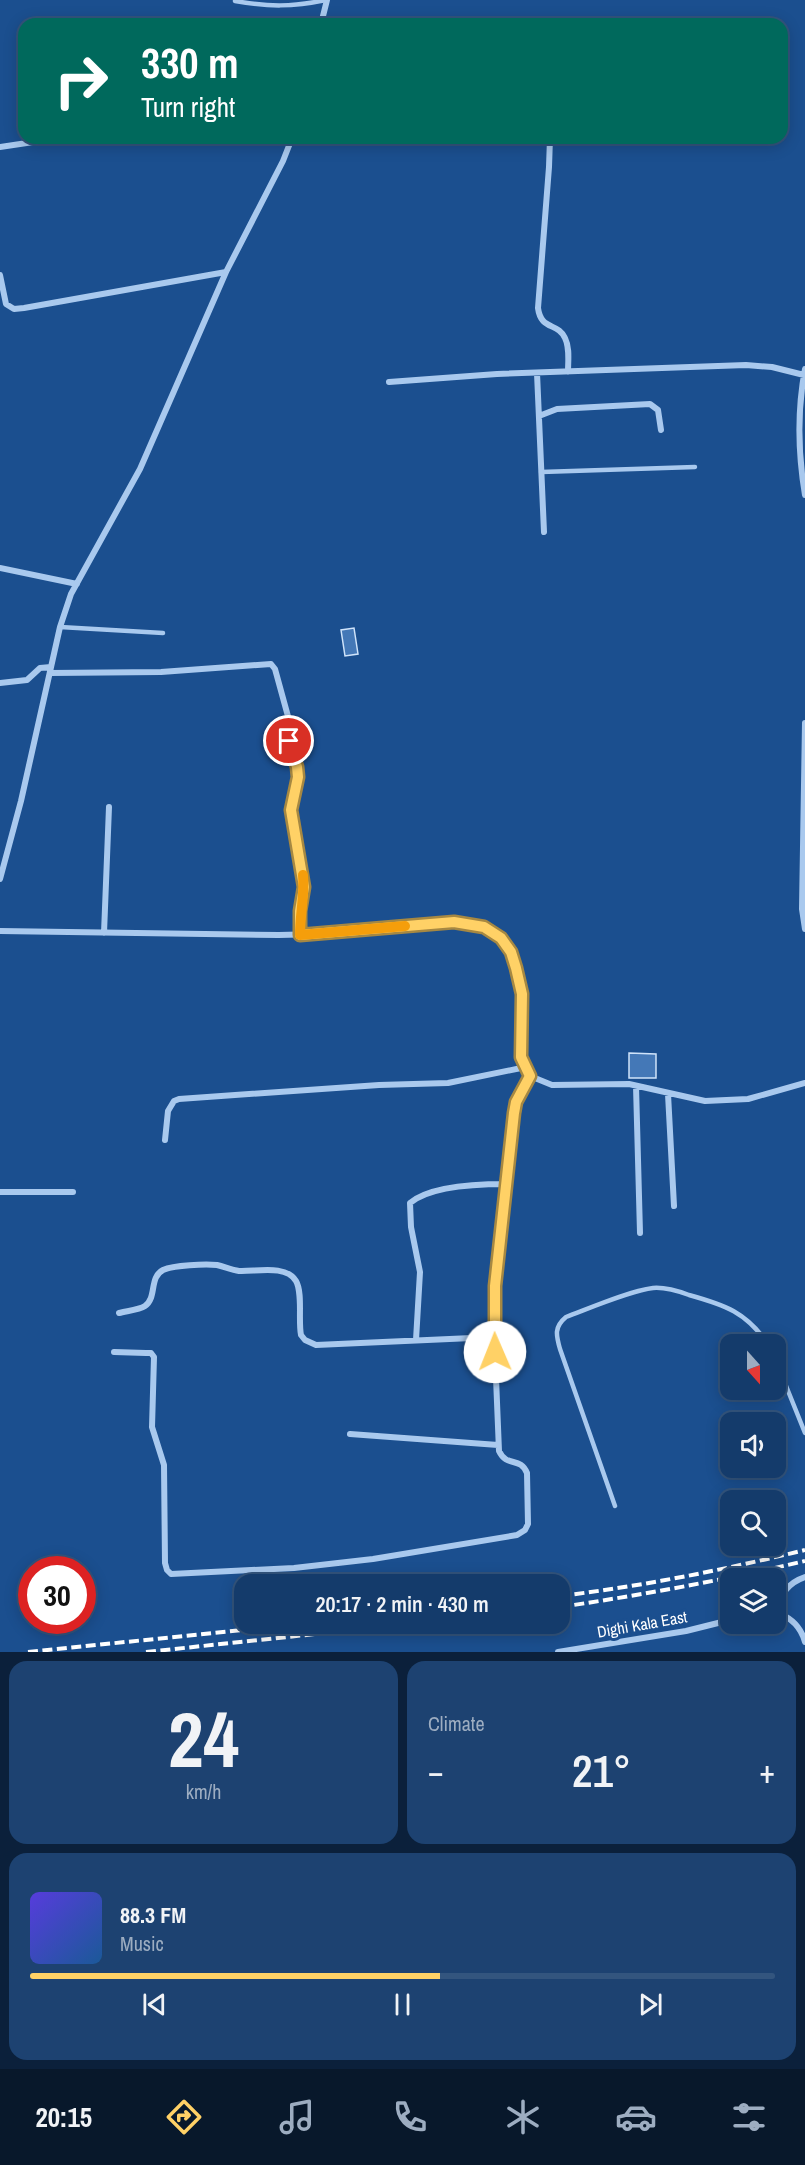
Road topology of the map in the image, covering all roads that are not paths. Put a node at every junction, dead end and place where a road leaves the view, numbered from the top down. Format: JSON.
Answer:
{"nodes":[{"id":1,"x":327,"y":0,"type":"edge"},
{"id":2,"x":235,"y":1,"type":"edge"},
{"id":3,"x":322,"y":18,"type":"edge"},
{"id":4,"x":20,"y":144,"type":"edge"},
{"id":5,"x":290,"y":144,"type":"edge"},
{"id":6,"x":550,"y":144,"type":"edge"},
{"id":7,"x":0,"y":147,"type":"edge"},
{"id":8,"x":226,"y":272,"type":"junction"},
{"id":9,"x":0,"y":275,"type":"edge"},
{"id":10,"x":568,"y":372,"type":"junction"},
{"id":11,"x":804,"y":372,"type":"edge"},
{"id":12,"x":537,"y":373,"type":"junction"},
{"id":13,"x":389,"y":382,"type":"dead end"},
{"id":14,"x":539,"y":416,"type":"junction"},
{"id":15,"x":661,"y":430,"type":"dead end"},
{"id":16,"x":695,"y":467,"type":"dead end"},
{"id":17,"x":541,"y":472,"type":"junction"},
{"id":18,"x":805,"y":495,"type":"edge"},
{"id":19,"x":544,"y":532,"type":"dead end"},
{"id":20,"x":0,"y":568,"type":"edge"},
{"id":21,"x":77,"y":584,"type":"junction"},
{"id":22,"x":60,"y":627,"type":"junction"},
{"id":23,"x":163,"y":633,"type":"dead end"},
{"id":24,"x":50,"y":670,"type":"junction"},
{"id":25,"x":0,"y":683,"type":"edge"},
{"id":26,"x":805,"y":723,"type":"edge"},
{"id":27,"x":109,"y":807,"type":"dead end"},
{"id":28,"x":0,"y":879,"type":"edge"},
{"id":29,"x":805,"y":929,"type":"edge"},
{"id":30,"x":0,"y":931,"type":"edge"},
{"id":31,"x":104,"y":933,"type":"junction"},
{"id":32,"x":300,"y":935,"type":"junction"},
{"id":33,"x":526,"y":1067,"type":"junction"},
{"id":34,"x":530,"y":1076,"type":"junction"},
{"id":35,"x":805,"y":1083,"type":"edge"},
{"id":36,"x":636,"y":1086,"type":"junction"},
{"id":37,"x":668,"y":1094,"type":"junction"},
{"id":38,"x":165,"y":1140,"type":"dead end"},
{"id":39,"x":506,"y":1184,"type":"junction"},
{"id":40,"x":0,"y":1192,"type":"edge"},
{"id":41,"x":73,"y":1192,"type":"dead end"},
{"id":42,"x":674,"y":1206,"type":"dead end"},
{"id":43,"x":640,"y":1233,"type":"dead end"},
{"id":44,"x":119,"y":1313,"type":"dead end"},
{"id":45,"x":761,"y":1334,"type":"edge"},
{"id":46,"x":494,"y":1337,"type":"junction"},
{"id":47,"x":416,"y":1340,"type":"junction"},
{"id":48,"x":114,"y":1353,"type":"dead end"},
{"id":49,"x":786,"y":1385,"type":"edge"},
{"id":50,"x":805,"y":1432,"type":"edge"},
{"id":51,"x":350,"y":1434,"type":"dead end"},
{"id":52,"x":498,"y":1444,"type":"junction"},
{"id":53,"x":615,"y":1506,"type":"dead end"},
{"id":54,"x":805,"y":1577,"type":"edge"},
{"id":55,"x":786,"y":1588,"type":"edge"},
{"id":56,"x":786,"y":1617,"type":"edge"},
{"id":57,"x":720,"y":1622,"type":"edge"},
{"id":58,"x":805,"y":1642,"type":"edge"},
{"id":59,"x":558,"y":1652,"type":"edge"}],
"edges":[{"from":1,"to":2,"type":"lane"},
{"from":1,"to":3,"type":"street"},
{"from":4,"to":7,"type":"street"},
{"from":5,"to":8,"type":"street"},
{"from":6,"to":10,"type":"street"},
{"from":8,"to":9,"type":"street"},
{"from":8,"to":21,"type":"street"},
{"from":10,"to":11,"type":"street"},
{"from":10,"to":12,"type":"street"},
{"from":11,"to":18,"type":"street"},
{"from":12,"to":13,"type":"street"},
{"from":12,"to":14,"type":"street"},
{"from":14,"to":15,"type":"street"},
{"from":14,"to":17,"type":"street"},
{"from":16,"to":17,"type":"lane"},
{"from":17,"to":19,"type":"street"},
{"from":20,"to":21,"type":"street"},
{"from":21,"to":22,"type":"street"},
{"from":22,"to":23,"type":"lane"},
{"from":22,"to":24,"type":"street"},
{"from":24,"to":25,"type":"street"},
{"from":24,"to":28,"type":"street"},
{"from":24,"to":32,"type":"street"},
{"from":26,"to":29,"type":"street"},
{"from":27,"to":31,"type":"street"},
{"from":30,"to":31,"type":"street"},
{"from":31,"to":32,"type":"street"},
{"from":32,"to":33,"type":"street"},
{"from":33,"to":34,"type":"street"},
{"from":33,"to":38,"type":"street"},
{"from":34,"to":36,"type":"street"},
{"from":34,"to":39,"type":"street"},
{"from":35,"to":37,"type":"street"},
{"from":36,"to":37,"type":"street"},
{"from":36,"to":43,"type":"street"},
{"from":37,"to":42,"type":"street"},
{"from":39,"to":46,"type":"street"},
{"from":39,"to":47,"type":"street"},
{"from":40,"to":41,"type":"street"},
{"from":44,"to":47,"type":"street"},
{"from":45,"to":53,"type":"lane"},
{"from":46,"to":47,"type":"street"},
{"from":46,"to":52,"type":"street"},
{"from":48,"to":52,"type":"street"},
{"from":49,"to":50,"type":"lane"},
{"from":51,"to":52,"type":"street"},
{"from":54,"to":55,"type":"street"},
{"from":56,"to":58,"type":"street"},
{"from":57,"to":59,"type":"street","name":"Dighi Kala East"}]}
